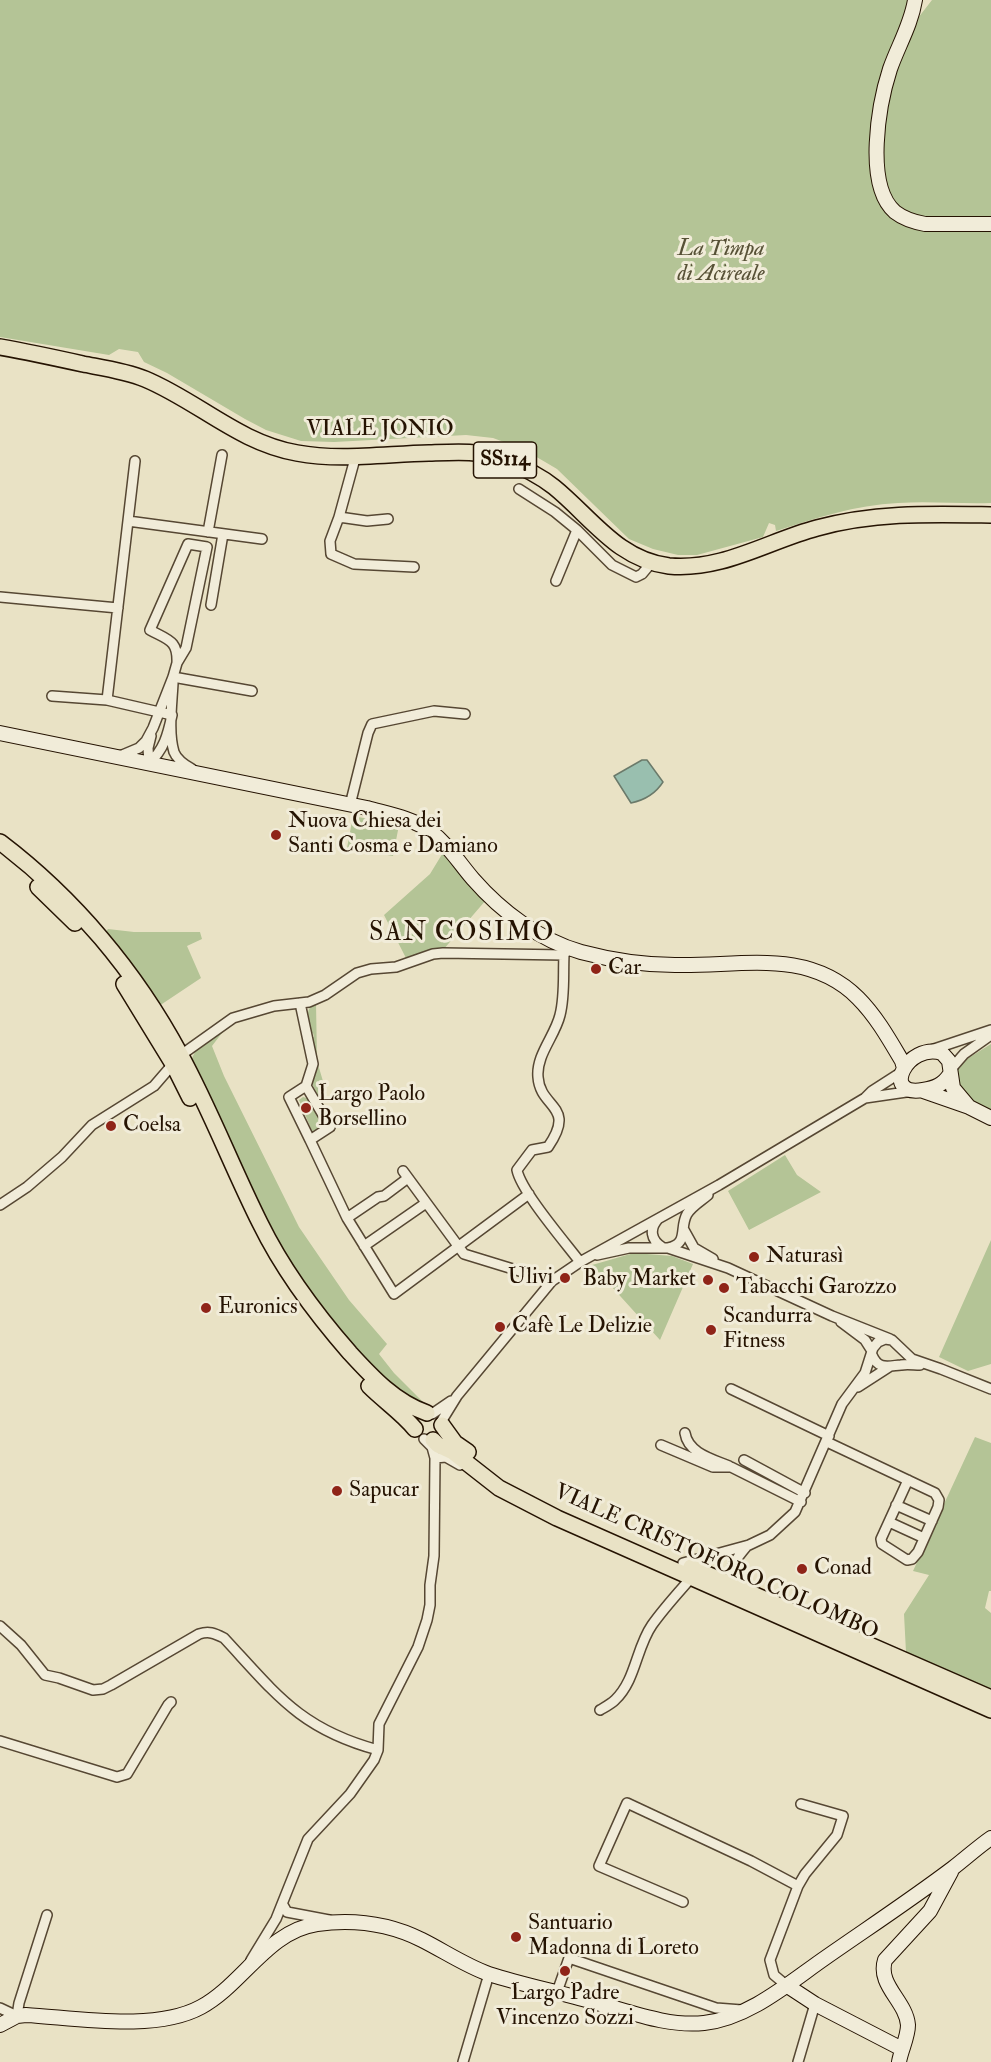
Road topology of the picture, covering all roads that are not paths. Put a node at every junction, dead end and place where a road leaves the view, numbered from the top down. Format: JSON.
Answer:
{"nodes":[{"id":1,"x":915,"y":0,"type":"edge"},
{"id":2,"x":991,"y":224,"type":"edge"},
{"id":3,"x":0,"y":347,"type":"edge"},
{"id":4,"x":222,"y":455,"type":"dead end"},
{"id":5,"x":356,"y":455,"type":"junction"},
{"id":6,"x":135,"y":461,"type":"dead end"},
{"id":7,"x":519,"y":489,"type":"dead end"},
{"id":8,"x":991,"y":515,"type":"edge"},
{"id":9,"x":339,"y":517,"type":"junction"},
{"id":10,"x":388,"y":519,"type":"dead end"},
{"id":11,"x":128,"y":521,"type":"junction"},
{"id":12,"x":577,"y":530,"type":"junction"},
{"id":13,"x":208,"y":532,"type":"junction"},
{"id":14,"x":223,"y":534,"type":"junction"},
{"id":15,"x":262,"y":539,"type":"dead end"},
{"id":16,"x":652,"y":562,"type":"junction"},
{"id":17,"x":414,"y":567,"type":"dead end"},
{"id":18,"x":556,"y":581,"type":"dead end"},
{"id":19,"x":0,"y":597,"type":"edge"},
{"id":20,"x":211,"y":604,"type":"dead end"},
{"id":21,"x":118,"y":608,"type":"junction"},
{"id":22,"x":177,"y":663,"type":"junction"},
{"id":23,"x":173,"y":677,"type":"junction"},
{"id":24,"x":252,"y":691,"type":"dead end"},
{"id":25,"x":52,"y":696,"type":"dead end"},
{"id":26,"x":107,"y":700,"type":"junction"},
{"id":27,"x":158,"y":712,"type":"junction"},
{"id":28,"x":465,"y":714,"type":"dead end"},
{"id":29,"x":172,"y":715,"type":"junction"},
{"id":30,"x":153,"y":728,"type":"junction"},
{"id":31,"x":0,"y":733,"type":"edge"},
{"id":32,"x":118,"y":756,"type":"junction"},
{"id":33,"x":149,"y":763,"type":"junction"},
{"id":34,"x":199,"y":774,"type":"junction"},
{"id":35,"x":350,"y":805,"type":"junction"},
{"id":36,"x":0,"y":842,"type":"edge"},
{"id":37,"x":0,"y":854,"type":"edge"},
{"id":38,"x":566,"y":951,"type":"junction"},
{"id":39,"x":300,"y":1003,"type":"junction"},
{"id":40,"x":991,"y":1030,"type":"edge"},
{"id":41,"x":991,"y":1035,"type":"edge"},
{"id":42,"x":887,"y":1038,"type":"junction"},
{"id":43,"x":923,"y":1052,"type":"junction"},
{"id":44,"x":177,"y":1059,"type":"junction"},
{"id":45,"x":902,"y":1070,"type":"junction"},
{"id":46,"x":951,"y":1072,"type":"junction"},
{"id":47,"x":306,"y":1086,"type":"junction"},
{"id":48,"x":917,"y":1091,"type":"junction"},
{"id":49,"x":866,"y":1098,"type":"junction"},
{"id":50,"x":969,"y":1107,"type":"junction"},
{"id":51,"x":991,"y":1118,"type":"edge"},
{"id":52,"x":311,"y":1143,"type":"junction"},
{"id":53,"x":719,"y":1185,"type":"junction"},
{"id":54,"x":529,"y":1194,"type":"junction"},
{"id":55,"x":426,"y":1203,"type":"junction"},
{"id":56,"x":0,"y":1205,"type":"edge"},
{"id":57,"x":347,"y":1218,"type":"junction"},
{"id":58,"x":662,"y":1218,"type":"junction"},
{"id":59,"x":683,"y":1227,"type":"junction"},
{"id":60,"x":364,"y":1246,"type":"junction"},
{"id":61,"x":458,"y":1246,"type":"junction"},
{"id":62,"x":665,"y":1247,"type":"junction"},
{"id":63,"x":584,"y":1259,"type":"junction"},
{"id":64,"x":728,"y":1268,"type":"junction"},
{"id":65,"x":552,"y":1281,"type":"junction"},
{"id":66,"x":832,"y":1316,"type":"junction"},
{"id":67,"x":892,"y":1340,"type":"junction"},
{"id":68,"x":900,"y":1348,"type":"junction"},
{"id":69,"x":872,"y":1353,"type":"junction"},
{"id":70,"x":935,"y":1366,"type":"junction"},
{"id":71,"x":891,"y":1367,"type":"junction"},
{"id":72,"x":731,"y":1389,"type":"dead end"},
{"id":73,"x":991,"y":1389,"type":"edge"},
{"id":74,"x":853,"y":1390,"type":"junction"},
{"id":75,"x":436,"y":1418,"type":"junction"},
{"id":76,"x":685,"y":1433,"type":"dead end"},
{"id":77,"x":828,"y":1439,"type":"junction"},
{"id":78,"x":430,"y":1444,"type":"junction"},
{"id":79,"x":661,"y":1445,"type":"dead end"},
{"id":80,"x":744,"y":1460,"type":"dead end"},
{"id":81,"x":731,"y":1467,"type":"junction"},
{"id":82,"x":908,"y":1480,"type":"junction"},
{"id":83,"x":803,"y":1497,"type":"junction"},
{"id":84,"x":896,"y":1505,"type":"junction"},
{"id":85,"x":932,"y":1521,"type":"junction"},
{"id":86,"x":889,"y":1522,"type":"junction"},
{"id":87,"x":924,"y":1538,"type":"junction"},
{"id":88,"x":749,"y":1545,"type":"junction"},
{"id":89,"x":683,"y":1563,"type":"junction"},
{"id":90,"x":691,"y":1578,"type":"junction"},
{"id":91,"x":730,"y":1583,"type":"junction"},
{"id":92,"x":0,"y":1626,"type":"edge"},
{"id":93,"x":991,"y":1698,"type":"edge"},
{"id":94,"x":171,"y":1702,"type":"dead end"},
{"id":95,"x":600,"y":1710,"type":"dead end"},
{"id":96,"x":991,"y":1710,"type":"edge"},
{"id":97,"x":0,"y":1741,"type":"edge"},
{"id":98,"x":378,"y":1750,"type":"junction"},
{"id":99,"x":801,"y":1804,"type":"dead end"},
{"id":100,"x":849,"y":1805,"type":"dead end"},
{"id":101,"x":843,"y":1816,"type":"junction"},
{"id":102,"x":991,"y":1838,"type":"edge"},
{"id":103,"x":953,"y":1868,"type":"junction"},
{"id":104,"x":798,"y":1886,"type":"junction"},
{"id":105,"x":683,"y":1902,"type":"dead end"},
{"id":106,"x":282,"y":1905,"type":"junction"},
{"id":107,"x":47,"y":1915,"type":"dead end"},
{"id":108,"x":339,"y":1923,"type":"junction"},
{"id":109,"x":245,"y":1970,"type":"junction"},
{"id":110,"x":489,"y":1974,"type":"junction"},
{"id":111,"x":786,"y":1985,"type":"junction"},
{"id":112,"x":557,"y":1992,"type":"junction"},
{"id":113,"x":815,"y":2004,"type":"junction"},
{"id":114,"x":0,"y":2007,"type":"edge"},
{"id":115,"x":747,"y":2010,"type":"junction"},
{"id":116,"x":16,"y":2016,"type":"junction"},
{"id":117,"x":0,"y":2025,"type":"edge"},
{"id":118,"x":900,"y":2055,"type":"edge"},
{"id":119,"x":463,"y":2062,"type":"edge"},
{"id":120,"x":798,"y":2062,"type":"edge"}],
"edges":[{"from":1,"to":2,"type":"street"},
{"from":3,"to":5,"type":"main road","name":"VIALE JONIO","number":"SS114"},
{"from":4,"to":13,"type":"street"},
{"from":5,"to":9,"type":"street"},
{"from":5,"to":16,"type":"main road","name":"VIALE JONIO","number":"SS114"},
{"from":6,"to":11,"type":"street"},
{"from":7,"to":12,"type":"street"},
{"from":8,"to":16,"type":"main road","name":"VIALE JONIO","number":"SS114"},
{"from":9,"to":10,"type":"street"},
{"from":9,"to":17,"type":"street"},
{"from":11,"to":13,"type":"street"},
{"from":11,"to":21,"type":"street"},
{"from":12,"to":16,"type":"street"},
{"from":12,"to":18,"type":"street"},
{"from":13,"to":14,"type":"street"},
{"from":14,"to":15,"type":"street"},
{"from":14,"to":20,"type":"street"},
{"from":19,"to":21,"type":"street"},
{"from":21,"to":26,"type":"street"},
{"from":22,"to":22,"type":"street"},
{"from":22,"to":23,"type":"street"},
{"from":23,"to":24,"type":"street"},
{"from":23,"to":27,"type":"street"},
{"from":23,"to":29,"type":"street"},
{"from":25,"to":26,"type":"street"},
{"from":26,"to":27,"type":"street"},
{"from":27,"to":29,"type":"street"},
{"from":27,"to":30,"type":"street"},
{"from":28,"to":35,"type":"street"},
{"from":29,"to":33,"type":"street"},
{"from":29,"to":34,"type":"street"},
{"from":30,"to":32,"type":"street"},
{"from":30,"to":33,"type":"street"},
{"from":31,"to":32,"type":"street"},
{"from":32,"to":33,"type":"street"},
{"from":33,"to":34,"type":"street"},
{"from":34,"to":35,"type":"street"},
{"from":35,"to":38,"type":"street"},
{"from":36,"to":44,"type":"main road","name":"VIALE CRISTOFORO COLOMBO"},
{"from":37,"to":44,"type":"main road","name":"VIALE CRISTOFORO COLOMBO"},
{"from":38,"to":39,"type":"street"},
{"from":38,"to":42,"type":"street"},
{"from":38,"to":54,"type":"street"},
{"from":39,"to":44,"type":"street"},
{"from":39,"to":47,"type":"street"},
{"from":40,"to":43,"type":"street"},
{"from":41,"to":46,"type":"street"},
{"from":42,"to":43,"type":"street"},
{"from":42,"to":45,"type":"street"},
{"from":43,"to":45,"type":"street"},
{"from":43,"to":46,"type":"street"},
{"from":44,"to":56,"type":"street"},
{"from":44,"to":75,"type":"main road","name":"VIALE CRISTOFORO COLOMBO"},
{"from":44,"to":78,"type":"main road","name":"VIALE CRISTOFORO COLOMBO"},
{"from":45,"to":48,"type":"street"},
{"from":45,"to":49,"type":"street"},
{"from":46,"to":48,"type":"street"},
{"from":46,"to":50,"type":"street"},
{"from":47,"to":52,"type":"street"},
{"from":47,"to":52,"type":"street"},
{"from":48,"to":49,"type":"street"},
{"from":48,"to":50,"type":"street"},
{"from":49,"to":53,"type":"street"},
{"from":50,"to":51,"type":"street"},
{"from":52,"to":57,"type":"street"},
{"from":53,"to":58,"type":"street"},
{"from":53,"to":59,"type":"street"},
{"from":54,"to":61,"type":"street"},
{"from":54,"to":63,"type":"street"},
{"from":55,"to":57,"type":"street"},
{"from":55,"to":60,"type":"street"},
{"from":55,"to":61,"type":"street"},
{"from":57,"to":60,"type":"street"},
{"from":58,"to":59,"type":"street"},
{"from":58,"to":62,"type":"street"},
{"from":58,"to":63,"type":"street"},
{"from":59,"to":62,"type":"street"},
{"from":59,"to":64,"type":"street"},
{"from":60,"to":61,"type":"street"},
{"from":61,"to":65,"type":"street"},
{"from":62,"to":63,"type":"street"},
{"from":62,"to":64,"type":"street"},
{"from":63,"to":65,"type":"street"},
{"from":64,"to":66,"type":"street"},
{"from":65,"to":75,"type":"street"},
{"from":66,"to":67,"type":"street"},
{"from":66,"to":69,"type":"street"},
{"from":67,"to":68,"type":"street"},
{"from":67,"to":69,"type":"street"},
{"from":68,"to":70,"type":"street"},
{"from":68,"to":71,"type":"street"},
{"from":69,"to":71,"type":"street"},
{"from":69,"to":74,"type":"street"},
{"from":70,"to":71,"type":"street"},
{"from":70,"to":73,"type":"street"},
{"from":71,"to":74,"type":"street"},
{"from":72,"to":77,"type":"street"},
{"from":74,"to":77,"type":"street"},
{"from":75,"to":78,"type":"main road"},
{"from":75,"to":78,"type":"main road"},
{"from":75,"to":89,"type":"main road","name":"VIALE CRISTOFORO COLOMBO"},
{"from":76,"to":81,"type":"street"},
{"from":77,"to":82,"type":"street"},
{"from":77,"to":83,"type":"street"},
{"from":78,"to":90,"type":"main road","name":"VIALE CRISTOFORO COLOMBO"},
{"from":78,"to":98,"type":"street"},
{"from":79,"to":81,"type":"street"},
{"from":80,"to":83,"type":"street"},
{"from":81,"to":83,"type":"street"},
{"from":82,"to":84,"type":"street"},
{"from":82,"to":85,"type":"street"},
{"from":83,"to":88,"type":"street"},
{"from":84,"to":85,"type":"street"},
{"from":84,"to":86,"type":"street"},
{"from":85,"to":87,"type":"street"},
{"from":86,"to":87,"type":"street"},
{"from":86,"to":87,"type":"street"},
{"from":88,"to":89,"type":"street"},
{"from":88,"to":91,"type":"street"},
{"from":89,"to":91,"type":"main road","name":"VIALE CRISTOFORO COLOMBO"},
{"from":90,"to":95,"type":"street"},
{"from":90,"to":96,"type":"main road","name":"VIALE CRISTOFORO COLOMBO"},
{"from":91,"to":93,"type":"main road","name":"VIALE CRISTOFORO COLOMBO"},
{"from":92,"to":98,"type":"street"},
{"from":94,"to":97,"type":"street"},
{"from":98,"to":106,"type":"street"},
{"from":99,"to":101,"type":"street"},
{"from":100,"to":101,"type":"street"},
{"from":101,"to":104,"type":"street"},
{"from":102,"to":103,"type":"street"},
{"from":103,"to":111,"type":"street"},
{"from":103,"to":118,"type":"street"},
{"from":104,"to":105,"type":"street"},
{"from":104,"to":111,"type":"street"},
{"from":106,"to":108,"type":"street"},
{"from":106,"to":109,"type":"street"},
{"from":107,"to":116,"type":"street"},
{"from":108,"to":109,"type":"street"},
{"from":108,"to":110,"type":"street"},
{"from":109,"to":116,"type":"street"},
{"from":110,"to":112,"type":"street"},
{"from":110,"to":119,"type":"street"},
{"from":111,"to":113,"type":"street"},
{"from":111,"to":115,"type":"street"},
{"from":112,"to":115,"type":"street"},
{"from":112,"to":115,"type":"street"},
{"from":113,"to":118,"type":"street"},
{"from":113,"to":120,"type":"street"},
{"from":114,"to":116,"type":"street"},
{"from":116,"to":117,"type":"street"}]}
